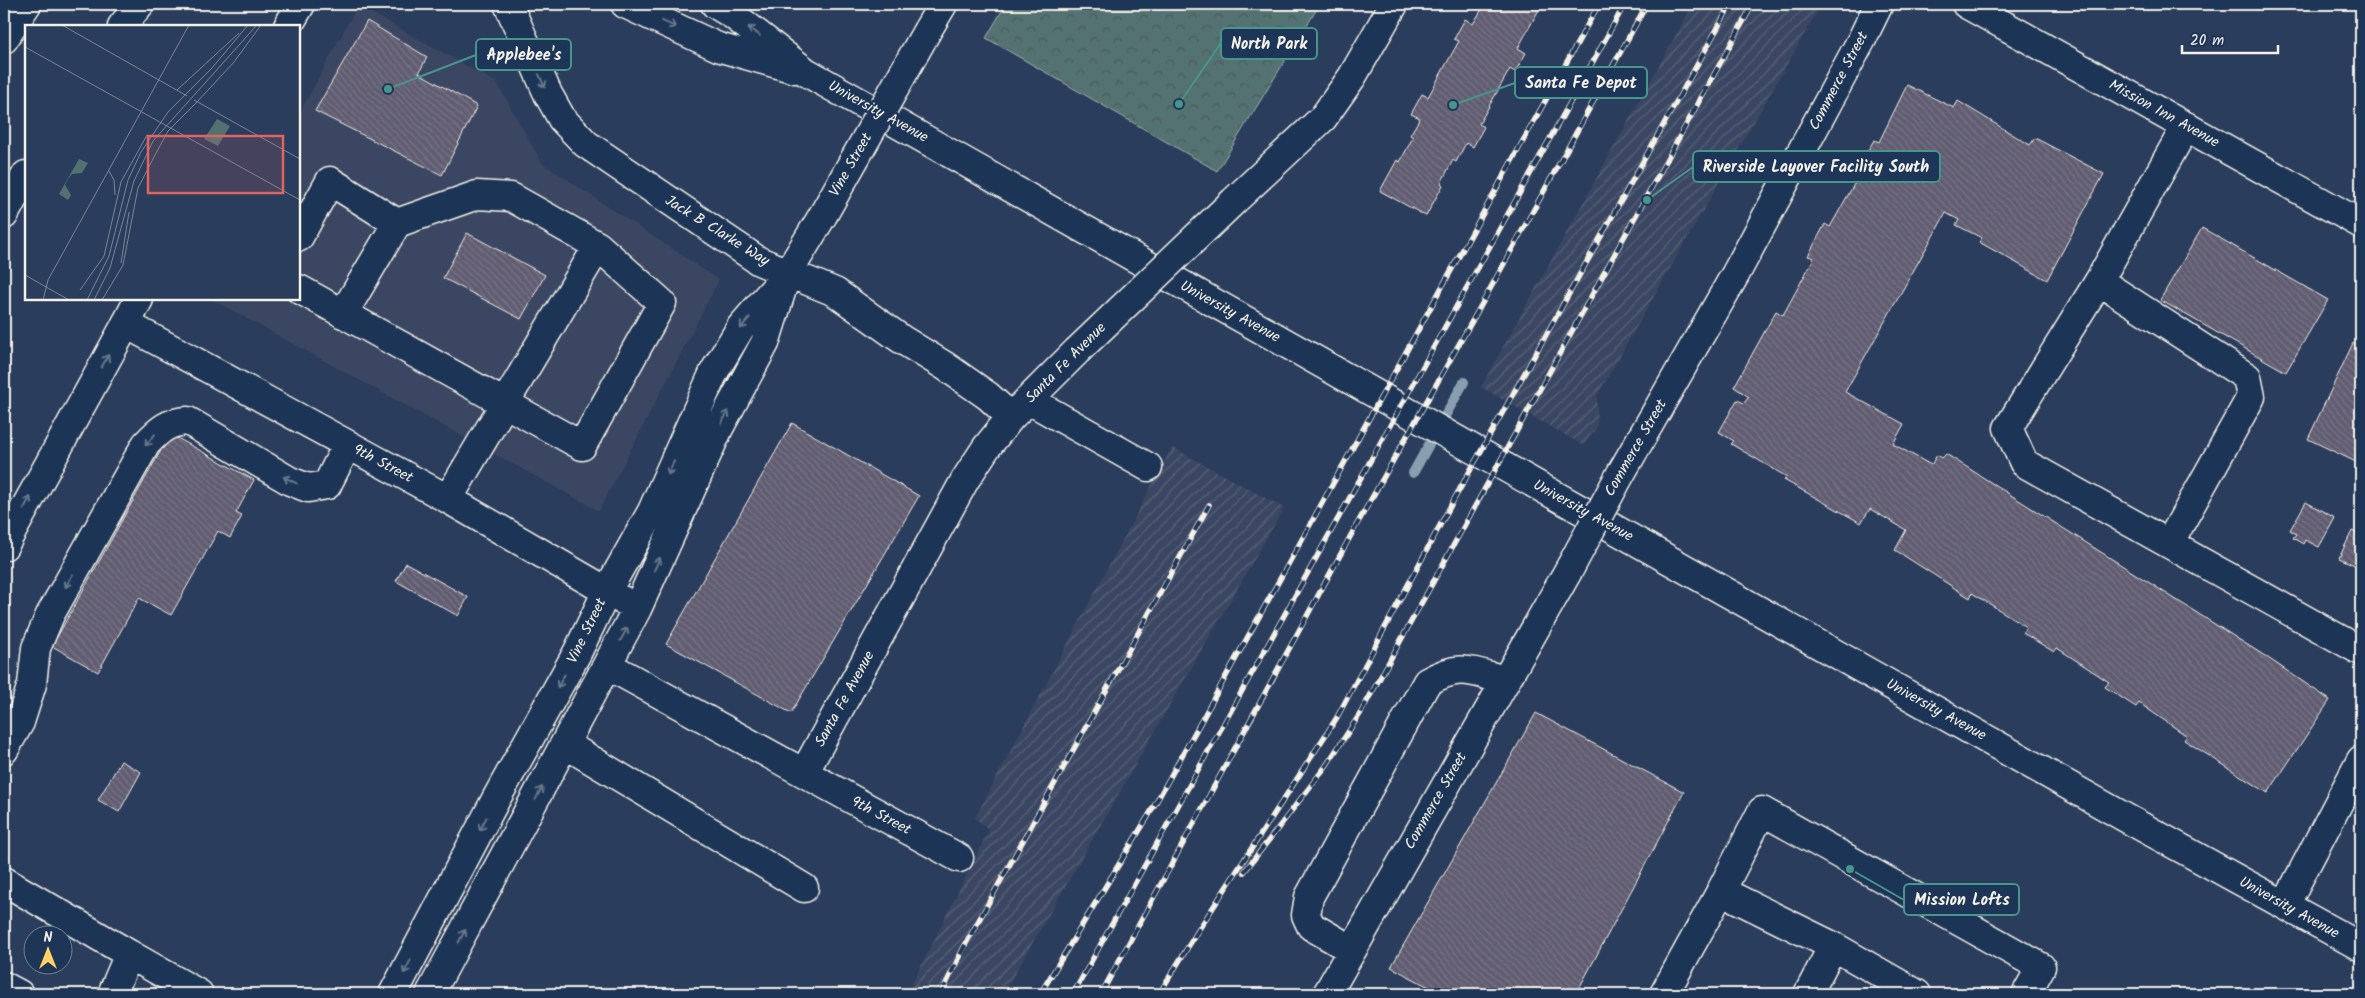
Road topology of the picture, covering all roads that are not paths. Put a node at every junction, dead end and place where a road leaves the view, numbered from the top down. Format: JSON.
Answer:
{"nodes":[{"id":1,"x":27,"y":4,"type":"edge"},
{"id":2,"x":140,"y":4,"type":"edge"},
{"id":3,"x":301,"y":4,"type":"edge"},
{"id":4,"x":508,"y":4,"type":"edge"},
{"id":5,"x":625,"y":4,"type":"edge"},
{"id":6,"x":715,"y":4,"type":"edge"},
{"id":7,"x":943,"y":4,"type":"edge"},
{"id":8,"x":1394,"y":4,"type":"edge"},
{"id":9,"x":1879,"y":4,"type":"edge"},
{"id":10,"x":1966,"y":4,"type":"edge"},
{"id":11,"x":123,"y":25,"type":"edge"},
{"id":12,"x":289,"y":25,"type":"edge"},
{"id":13,"x":4,"y":39,"type":"edge"},
{"id":14,"x":806,"y":72,"type":"junction"},
{"id":15,"x":2186,"y":126,"type":"junction"},
{"id":16,"x":25,"y":177,"type":"edge"},
{"id":17,"x":4,"y":215,"type":"edge"},
{"id":18,"x":397,"y":223,"type":"junction"},
{"id":19,"x":2361,"y":224,"type":"edge"},
{"id":20,"x":300,"y":235,"type":"edge"},
{"id":21,"x":598,"y":246,"type":"junction"},
{"id":22,"x":788,"y":273,"type":"junction"},
{"id":23,"x":2099,"y":281,"type":"junction"},
{"id":24,"x":300,"y":290,"type":"edge"},
{"id":25,"x":138,"y":300,"type":"edge"},
{"id":26,"x":343,"y":314,"type":"junction"},
{"id":27,"x":126,"y":324,"type":"junction"},
{"id":28,"x":505,"y":403,"type":"junction"},
{"id":29,"x":1020,"y":408,"type":"junction"},
{"id":30,"x":347,"y":445,"type":"junction"},
{"id":31,"x":1148,"y":467,"type":"dead end"},
{"id":32,"x":448,"y":500,"type":"junction"},
{"id":33,"x":2169,"y":544,"type":"junction"},
{"id":34,"x":4,"y":546,"type":"edge"},
{"id":35,"x":607,"y":591,"type":"junction"},
{"id":36,"x":637,"y":608,"type":"junction"},
{"id":37,"x":2361,"y":651,"type":"edge"},
{"id":38,"x":607,"y":665,"type":"junction"},
{"id":39,"x":1505,"y":680,"type":"junction"},
{"id":40,"x":565,"y":744,"type":"junction"},
{"id":41,"x":4,"y":750,"type":"edge"},
{"id":42,"x":2361,"y":760,"type":"edge"},
{"id":43,"x":804,"y":773,"type":"junction"},
{"id":44,"x":959,"y":858,"type":"dead end"},
{"id":45,"x":4,"y":882,"type":"edge"},
{"id":46,"x":804,"y":888,"type":"dead end"},
{"id":47,"x":1721,"y":891,"type":"junction"},
{"id":48,"x":2285,"y":905,"type":"junction"},
{"id":49,"x":1833,"y":946,"type":"junction"},
{"id":50,"x":2361,"y":947,"type":"edge"},
{"id":51,"x":1352,"y":950,"type":"junction"},
{"id":52,"x":129,"y":954,"type":"junction"},
{"id":53,"x":112,"y":994,"type":"edge"},
{"id":54,"x":199,"y":994,"type":"edge"},
{"id":55,"x":393,"y":994,"type":"edge"},
{"id":56,"x":430,"y":994,"type":"edge"},
{"id":57,"x":1327,"y":994,"type":"edge"},
{"id":58,"x":1664,"y":994,"type":"edge"},
{"id":59,"x":1808,"y":994,"type":"edge"},
{"id":60,"x":1917,"y":994,"type":"edge"},
{"id":61,"x":2026,"y":994,"type":"edge"}],
"edges":[{"from":1,"to":13,"type":"main road"},
{"from":2,"to":11,"type":"main road"},
{"from":3,"to":12,"type":"main road"},
{"from":4,"to":22,"type":"main road","name":"Jack B Clarke Way","one_way":true},
{"from":5,"to":14,"type":"main road","name":"University Avenue","one_way":true},
{"from":14,"to":6,"type":"main road","name":"University Avenue","one_way":true},
{"from":7,"to":22,"type":"main road","name":"Vine Street","bridge":true},
{"from":8,"to":29,"type":"main road","name":"Santa Fe Avenue","bridge":true},
{"from":9,"to":39,"type":"main road","name":"Commerce Street","bridge":true},
{"from":10,"to":15,"type":"main road","name":"Mission Inn Avenue"},
{"from":14,"to":48,"type":"main road","name":"University Avenue"},
{"from":15,"to":19,"type":"main road","name":"Mission Inn Avenue"},
{"from":15,"to":23,"type":"main road"},
{"from":16,"to":17,"type":"main road"},
{"from":18,"to":20,"type":"main road"},
{"from":18,"to":21,"type":"main road"},
{"from":18,"to":26,"type":"main road"},
{"from":21,"to":28,"type":"main road"},
{"from":21,"to":28,"type":"main road"},
{"from":22,"to":29,"type":"main road","name":"Jack B Clarke Way"},
{"from":22,"to":35,"type":"main road","name":"Vine Street","one_way":true},
{"from":36,"to":22,"type":"main road","name":"Vine Street","one_way":true},
{"from":23,"to":33,"type":"main road"},
{"from":23,"to":33,"type":"main road"},
{"from":24,"to":26,"type":"main road"},
{"from":25,"to":27,"type":"main road"},
{"from":26,"to":28,"type":"main road"},
{"from":27,"to":30,"type":"main road","name":"9th Street"},
{"from":34,"to":27,"type":"main road","one_way":true},
{"from":28,"to":32,"type":"main road"},
{"from":29,"to":31,"type":"main road","name":"Jack B Clarke Way"},
{"from":29,"to":43,"type":"main road","name":"Santa Fe Avenue"},
{"from":30,"to":32,"type":"main road","name":"9th Street"},
{"from":30,"to":41,"type":"main road","one_way":true},
{"from":32,"to":35,"type":"main road","name":"9th Street"},
{"from":33,"to":37,"type":"main road"},
{"from":35,"to":36,"type":"main road","name":"9th Street"},
{"from":35,"to":55,"type":"main road","name":"Vine Street","one_way":true},
{"from":38,"to":36,"type":"main road","name":"Vine Street","one_way":true},
{"from":38,"to":40,"type":"main road","name":"Vine Street"},
{"from":38,"to":43,"type":"main road","name":"9th Street"},
{"from":39,"to":51,"type":"main road","name":"Commerce Street"},
{"from":39,"to":51,"type":"main road"},
{"from":40,"to":46,"type":"main road"},
{"from":56,"to":40,"type":"main road","name":"Vine Street","one_way":true},
{"from":42,"to":48,"type":"main road"},
{"from":43,"to":44,"type":"main road","name":"9th Street"},
{"from":45,"to":52,"type":"main road"},
{"from":47,"to":49,"type":"main road"},
{"from":47,"to":58,"type":"main road"},
{"from":47,"to":61,"type":"main road"},
{"from":48,"to":50,"type":"main road","name":"University Avenue"},
{"from":49,"to":59,"type":"main road"},
{"from":49,"to":60,"type":"main road"},
{"from":51,"to":57,"type":"main road","name":"Commerce Street"},
{"from":52,"to":53,"type":"main road"},
{"from":52,"to":54,"type":"main road"}]}
